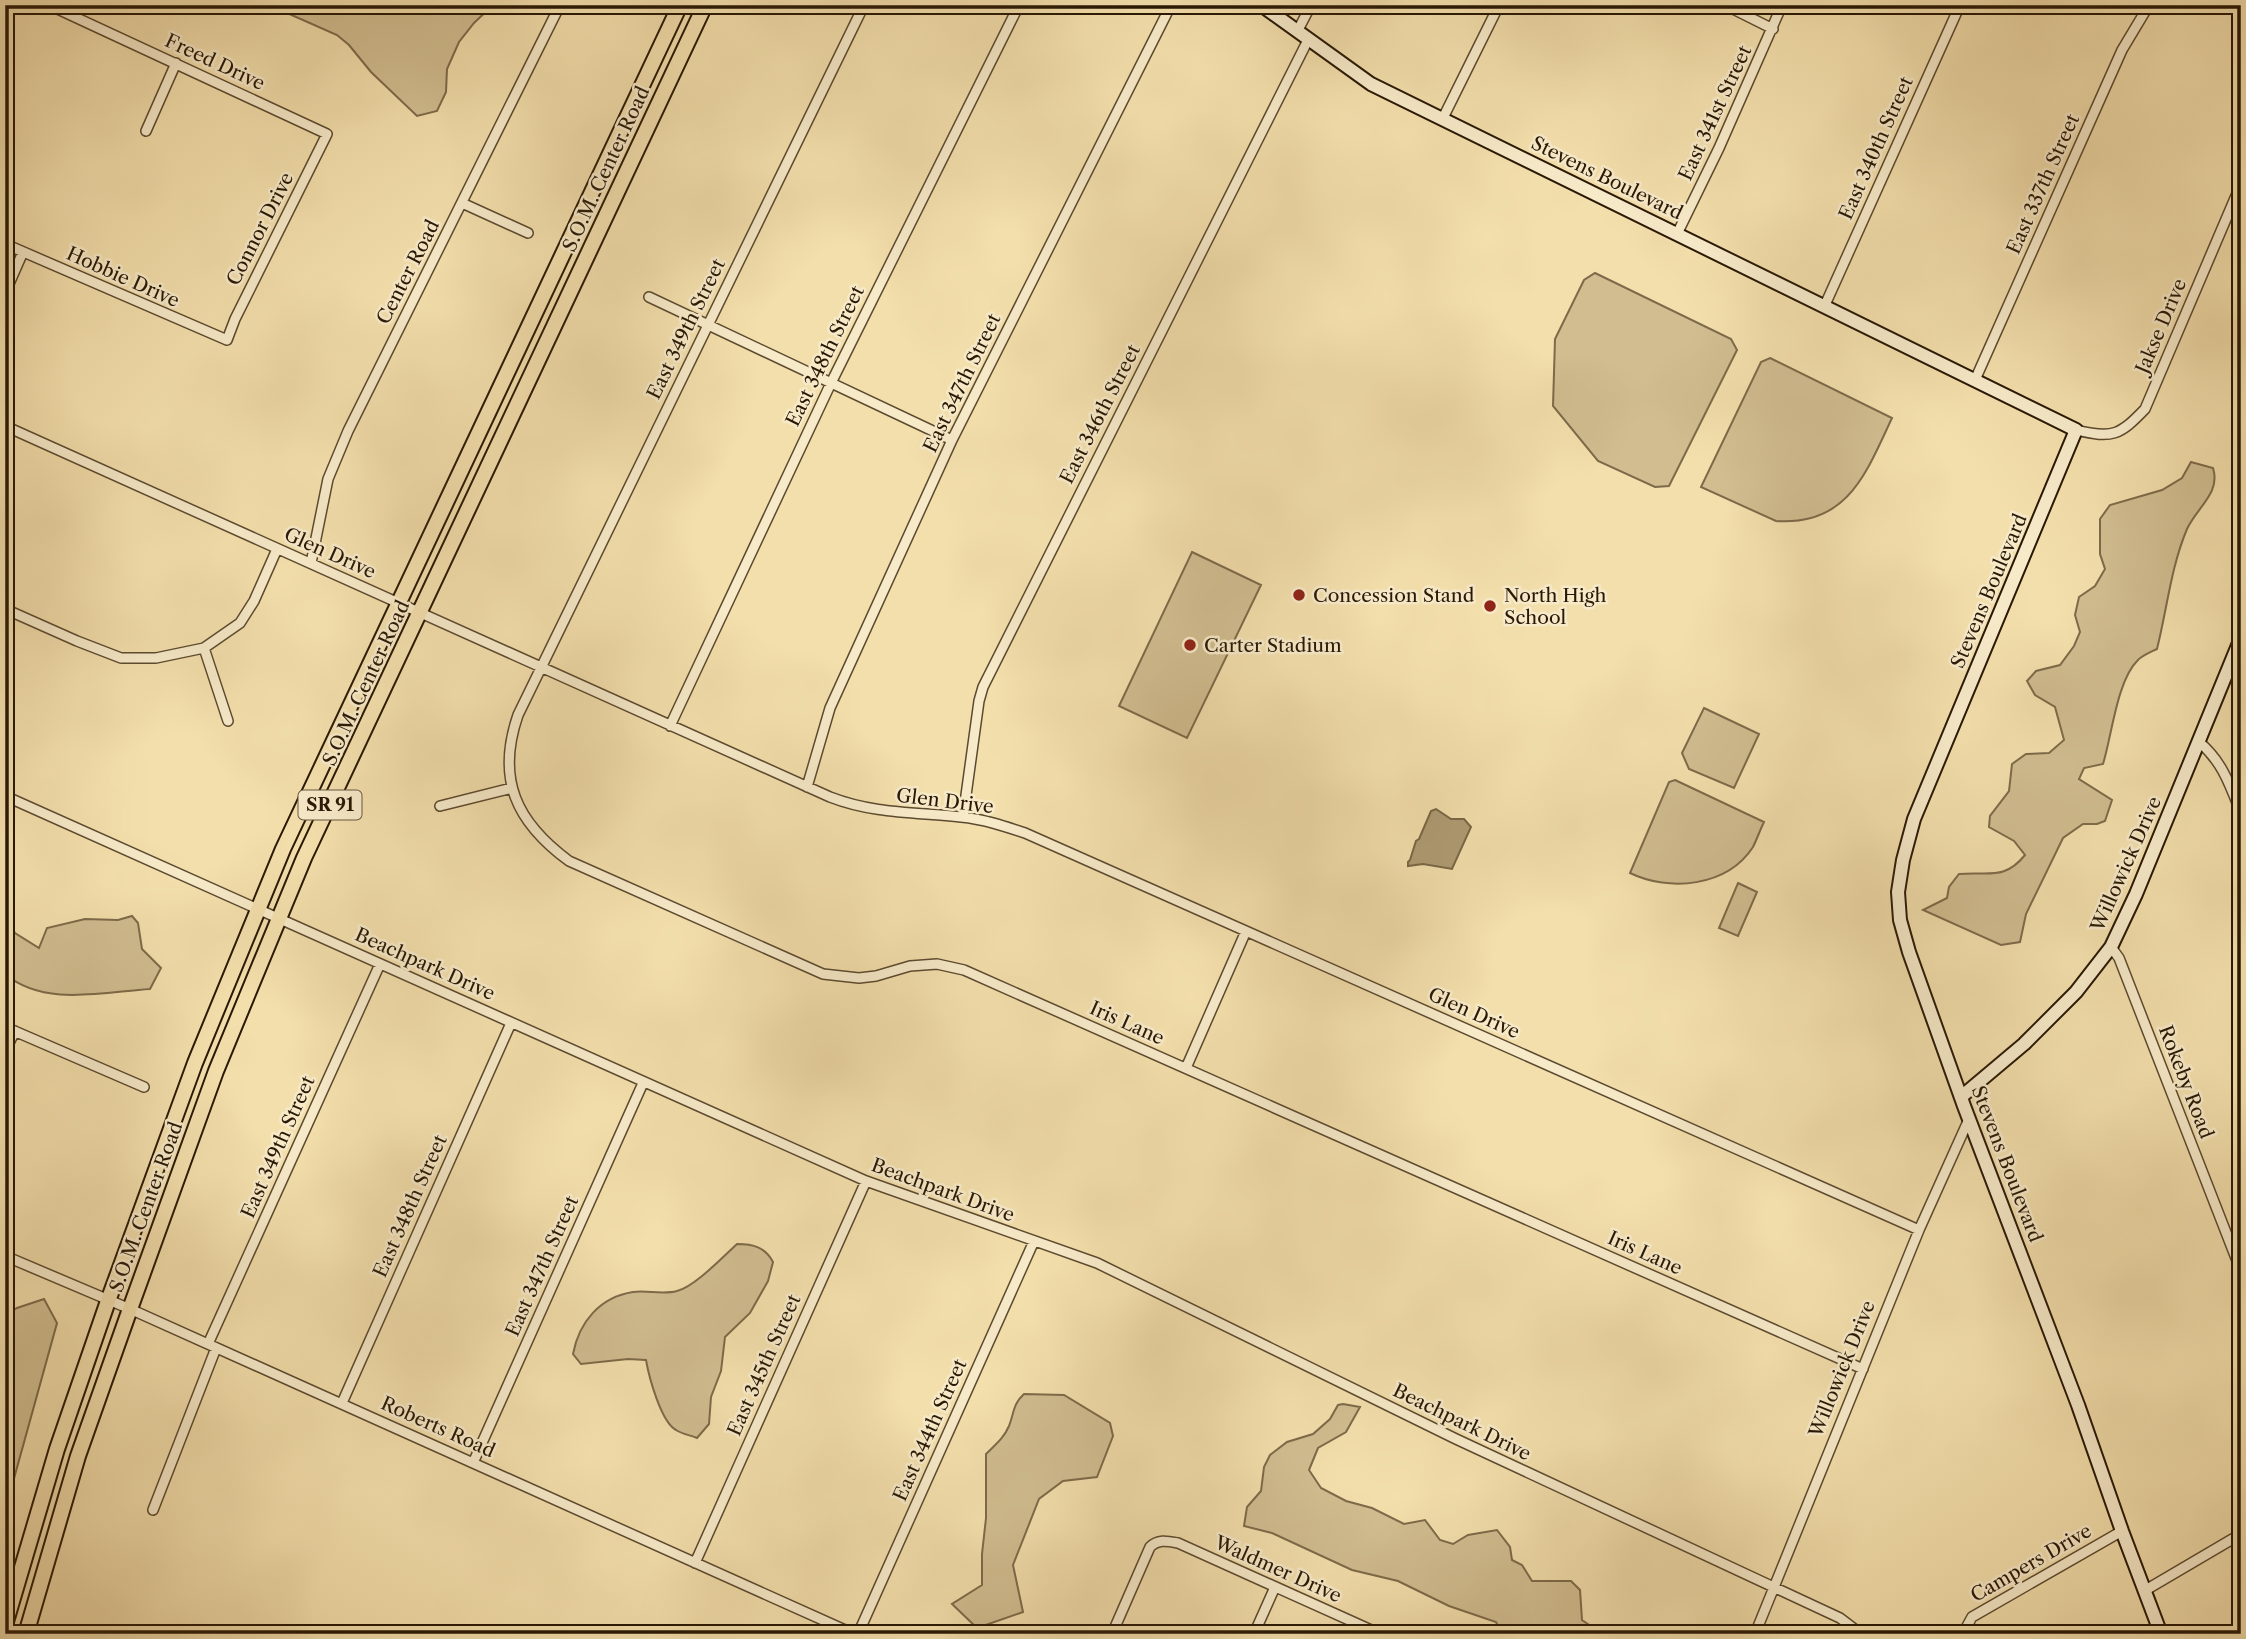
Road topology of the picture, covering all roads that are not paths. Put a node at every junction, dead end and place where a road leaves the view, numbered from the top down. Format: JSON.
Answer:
{"nodes":[{"id":1,"x":50,"y":5,"type":"edge"},
{"id":2,"x":560,"y":5,"type":"edge"},
{"id":3,"x":681,"y":5,"type":"edge"},
{"id":4,"x":705,"y":5,"type":"edge"},
{"id":5,"x":864,"y":5,"type":"edge"},
{"id":6,"x":1019,"y":5,"type":"edge"},
{"id":7,"x":1171,"y":5,"type":"edge"},
{"id":8,"x":1261,"y":5,"type":"edge"},
{"id":9,"x":1311,"y":5,"type":"edge"},
{"id":10,"x":1499,"y":5,"type":"edge"},
{"id":11,"x":1725,"y":5,"type":"edge"},
{"id":12,"x":1782,"y":5,"type":"edge"},
{"id":13,"x":1960,"y":5,"type":"edge"},
{"id":14,"x":2149,"y":5,"type":"edge"},
{"id":15,"x":1773,"y":29,"type":"junction"},
{"id":16,"x":1297,"y":32,"type":"junction"},
{"id":17,"x":1308,"y":40,"type":"junction"},
{"id":18,"x":176,"y":63,"type":"junction"},
{"id":19,"x":1442,"y":120,"type":"junction"},
{"id":20,"x":146,"y":131,"type":"dead end"},
{"id":21,"x":327,"y":134,"type":"joint"},
{"id":22,"x":2241,"y":184,"type":"edge"},
{"id":23,"x":462,"y":203,"type":"junction"},
{"id":24,"x":528,"y":233,"type":"dead end"},
{"id":25,"x":1677,"y":234,"type":"junction"},
{"id":26,"x":5,"y":244,"type":"edge"},
{"id":27,"x":23,"y":252,"type":"junction"},
{"id":28,"x":5,"y":293,"type":"edge"},
{"id":29,"x":649,"y":298,"type":"dead end"},
{"id":30,"x":1825,"y":305,"type":"junction"},
{"id":31,"x":708,"y":325,"type":"junction"},
{"id":32,"x":227,"y":341,"type":"joint"},
{"id":33,"x":1975,"y":380,"type":"junction"},
{"id":34,"x":831,"y":383,"type":"junction"},
{"id":35,"x":5,"y":426,"type":"edge"},
{"id":36,"x":2076,"y":430,"type":"junction"},
{"id":37,"x":952,"y":440,"type":"junction"},
{"id":38,"x":277,"y":549,"type":"junction"},
{"id":39,"x":311,"y":563,"type":"junction"},
{"id":40,"x":399,"y":603,"type":"junction"},
{"id":41,"x":5,"y":609,"type":"edge"},
{"id":42,"x":419,"y":612,"type":"junction"},
{"id":43,"x":2241,"y":638,"type":"edge"},
{"id":44,"x":204,"y":648,"type":"junction"},
{"id":45,"x":540,"y":668,"type":"junction"},
{"id":46,"x":228,"y":721,"type":"dead end"},
{"id":47,"x":670,"y":726,"type":"junction"},
{"id":48,"x":2199,"y":742,"type":"junction"},
{"id":49,"x":807,"y":787,"type":"junction"},
{"id":50,"x":512,"y":788,"type":"junction"},
{"id":51,"x":5,"y":796,"type":"edge"},
{"id":52,"x":440,"y":806,"type":"dead end"},
{"id":53,"x":2241,"y":813,"type":"edge"},
{"id":54,"x":964,"y":817,"type":"junction"},
{"id":55,"x":259,"y":909,"type":"junction"},
{"id":56,"x":280,"y":918,"type":"junction"},
{"id":57,"x":1246,"y":932,"type":"junction"},
{"id":58,"x":2110,"y":947,"type":"junction"},
{"id":59,"x":380,"y":964,"type":"junction"},
{"id":60,"x":512,"y":1023,"type":"junction"},
{"id":61,"x":10,"y":1029,"type":"edge"},
{"id":62,"x":5,"y":1051,"type":"edge"},
{"id":63,"x":1186,"y":1068,"type":"junction"},
{"id":64,"x":643,"y":1083,"type":"junction"},
{"id":65,"x":144,"y":1087,"type":"dead end"},
{"id":66,"x":1961,"y":1097,"type":"junction"},
{"id":67,"x":1969,"y":1119,"type":"junction"},
{"id":68,"x":866,"y":1181,"type":"junction"},
{"id":69,"x":1919,"y":1230,"type":"junction"},
{"id":70,"x":1034,"y":1241,"type":"junction"},
{"id":71,"x":5,"y":1256,"type":"edge"},
{"id":72,"x":2241,"y":1271,"type":"edge"},
{"id":73,"x":108,"y":1301,"type":"junction"},
{"id":74,"x":130,"y":1308,"type":"junction"},
{"id":75,"x":212,"y":1346,"type":"junction"},
{"id":76,"x":1863,"y":1369,"type":"junction"},
{"id":77,"x":342,"y":1403,"type":"junction"},
{"id":78,"x":473,"y":1463,"type":"junction"},
{"id":79,"x":153,"y":1510,"type":"dead end"},
{"id":80,"x":2122,"y":1531,"type":"junction"},
{"id":81,"x":2241,"y":1534,"type":"edge"},
{"id":82,"x":695,"y":1563,"type":"junction"},
{"id":83,"x":1275,"y":1587,"type":"junction"},
{"id":84,"x":1774,"y":1588,"type":"junction"},
{"id":85,"x":2144,"y":1591,"type":"junction"},
{"id":86,"x":5,"y":1625,"type":"edge"},
{"id":87,"x":26,"y":1634,"type":"edge"},
{"id":88,"x":856,"y":1634,"type":"edge"},
{"id":89,"x":1112,"y":1634,"type":"edge"},
{"id":90,"x":1254,"y":1634,"type":"edge"},
{"id":91,"x":1380,"y":1634,"type":"edge"},
{"id":92,"x":1755,"y":1634,"type":"edge"},
{"id":93,"x":1861,"y":1634,"type":"edge"},
{"id":94,"x":1967,"y":1634,"type":"edge"},
{"id":95,"x":2161,"y":1634,"type":"edge"}],
"edges":[{"from":1,"to":18,"type":"street","name":"Freed Drive"},
{"from":2,"to":23,"type":"street","name":"Center Road"},
{"from":3,"to":40,"type":"main road","name":"S.O.M. Center Road","number":"SR 91"},
{"from":4,"to":42,"type":"main road","name":"S.O.M. Center Road","number":"SR 91"},
{"from":5,"to":31,"type":"street","name":"East 349th Street"},
{"from":6,"to":34,"type":"street","name":"East 348th Street"},
{"from":7,"to":37,"type":"street","name":"East 347th Street"},
{"from":8,"to":16,"type":"street","name":"Stevens Boulevard"},
{"from":9,"to":16,"type":"street"},
{"from":10,"to":19,"type":"street"},
{"from":11,"to":15,"type":"street"},
{"from":12,"to":15,"type":"street","name":"East 341st Street"},
{"from":13,"to":30,"type":"street","name":"East 340th Street"},
{"from":14,"to":33,"type":"street","name":"East 337th Street"},
{"from":15,"to":25,"type":"street","name":"East 341st Street"},
{"from":16,"to":17,"type":"street","name":"Stevens Boulevard"},
{"from":17,"to":19,"type":"street","name":"Stevens Boulevard"},
{"from":17,"to":54,"type":"street","name":"East 346th Street"},
{"from":18,"to":20,"type":"street"},
{"from":18,"to":21,"type":"street","name":"Freed Drive"},
{"from":19,"to":25,"type":"street","name":"Stevens Boulevard"},
{"from":21,"to":32,"type":"street","name":"Connor Drive"},
{"from":22,"to":36,"type":"street","name":"Jakse Drive"},
{"from":23,"to":24,"type":"street"},
{"from":23,"to":39,"type":"street","name":"Center Road"},
{"from":25,"to":30,"type":"street","name":"Stevens Boulevard"},
{"from":26,"to":27,"type":"street","name":"Hobbie Drive"},
{"from":27,"to":28,"type":"street"},
{"from":27,"to":32,"type":"street","name":"Hobbie Drive"},
{"from":29,"to":31,"type":"street"},
{"from":30,"to":33,"type":"street","name":"Stevens Boulevard"},
{"from":31,"to":34,"type":"street"},
{"from":31,"to":45,"type":"street","name":"East 349th Street"},
{"from":33,"to":36,"type":"street","name":"Stevens Boulevard"},
{"from":34,"to":37,"type":"street"},
{"from":34,"to":47,"type":"street","name":"East 348th Street"},
{"from":35,"to":38,"type":"street","name":"Glen Drive"},
{"from":36,"to":66,"type":"street","name":"Stevens Boulevard"},
{"from":37,"to":49,"type":"street","name":"East 347th Street"},
{"from":38,"to":39,"type":"street","name":"Glen Drive"},
{"from":38,"to":44,"type":"street"},
{"from":39,"to":40,"type":"street","name":"Glen Drive"},
{"from":40,"to":42,"type":"street","name":"Glen Drive"},
{"from":40,"to":55,"type":"main road","name":"S.O.M. Center Road","number":"SR 91"},
{"from":41,"to":44,"type":"street"},
{"from":42,"to":45,"type":"street","name":"Glen Drive"},
{"from":42,"to":56,"type":"main road","name":"S.O.M. Center Road","number":"SR 91"},
{"from":43,"to":48,"type":"street","name":"Willowick Drive"},
{"from":44,"to":46,"type":"street"},
{"from":45,"to":47,"type":"street","name":"Glen Drive"},
{"from":45,"to":50,"type":"street","name":"Iris Lane"},
{"from":47,"to":49,"type":"street","name":"Glen Drive"},
{"from":48,"to":53,"type":"street"},
{"from":48,"to":58,"type":"street","name":"Willowick Drive"},
{"from":49,"to":54,"type":"street","name":"Glen Drive"},
{"from":50,"to":52,"type":"street"},
{"from":50,"to":63,"type":"street","name":"Iris Lane"},
{"from":51,"to":55,"type":"street","name":"Beachpark Drive"},
{"from":54,"to":57,"type":"street","name":"Glen Drive"},
{"from":55,"to":56,"type":"street","name":"Beachpark Drive"},
{"from":55,"to":73,"type":"main road","name":"S.O.M. Center Road","number":"SR 91"},
{"from":56,"to":59,"type":"street","name":"Beachpark Drive"},
{"from":56,"to":74,"type":"main road","name":"S.O.M. Center Road","number":"SR 91"},
{"from":57,"to":63,"type":"street"},
{"from":57,"to":69,"type":"street","name":"Glen Drive"},
{"from":58,"to":66,"type":"street","name":"Willowick Drive"},
{"from":58,"to":72,"type":"street","name":"Rokeby Road"},
{"from":59,"to":60,"type":"street","name":"Beachpark Drive"},
{"from":59,"to":75,"type":"street","name":"East 349th Street"},
{"from":60,"to":64,"type":"street","name":"Beachpark Drive"},
{"from":60,"to":77,"type":"street","name":"East 348th Street"},
{"from":61,"to":62,"type":"street"},
{"from":61,"to":65,"type":"street"},
{"from":63,"to":76,"type":"street","name":"Iris Lane"},
{"from":64,"to":68,"type":"street","name":"Beachpark Drive"},
{"from":64,"to":78,"type":"street","name":"East 347th Street"},
{"from":66,"to":67,"type":"street","name":"Stevens Boulevard"},
{"from":67,"to":69,"type":"street","name":"Willowick Drive"},
{"from":67,"to":80,"type":"street","name":"Stevens Boulevard"},
{"from":68,"to":70,"type":"street","name":"Beachpark Drive"},
{"from":68,"to":82,"type":"street","name":"East 345th Street"},
{"from":69,"to":76,"type":"street","name":"Willowick Drive"},
{"from":70,"to":84,"type":"street","name":"Beachpark Drive"},
{"from":70,"to":88,"type":"street","name":"East 344th Street"},
{"from":71,"to":73,"type":"street","name":"Roberts Road"},
{"from":73,"to":74,"type":"street","name":"Roberts Road"},
{"from":73,"to":86,"type":"main road","name":"S.O.M. Center Road","number":"SR 91"},
{"from":74,"to":75,"type":"street","name":"Roberts Road"},
{"from":74,"to":87,"type":"main road","name":"S.O.M. Center Road","number":"SR 91"},
{"from":75,"to":77,"type":"street","name":"Roberts Road"},
{"from":75,"to":79,"type":"street","name":"East 349th Street"},
{"from":76,"to":84,"type":"street","name":"Willowick Drive"},
{"from":77,"to":78,"type":"street","name":"Roberts Road"},
{"from":78,"to":82,"type":"street","name":"Roberts Road"},
{"from":80,"to":85,"type":"street","name":"Stevens Boulevard"},
{"from":80,"to":94,"type":"street","name":"Campers Drive"},
{"from":81,"to":85,"type":"street"},
{"from":82,"to":88,"type":"street","name":"Roberts Road"},
{"from":83,"to":89,"type":"street","name":"Waldmer Drive"},
{"from":83,"to":90,"type":"street"},
{"from":83,"to":91,"type":"street","name":"Waldmer Drive"},
{"from":84,"to":92,"type":"street","name":"Willowick Drive"},
{"from":84,"to":93,"type":"street","name":"Beachpark Drive"},
{"from":85,"to":95,"type":"street","name":"Stevens Boulevard"}]}
